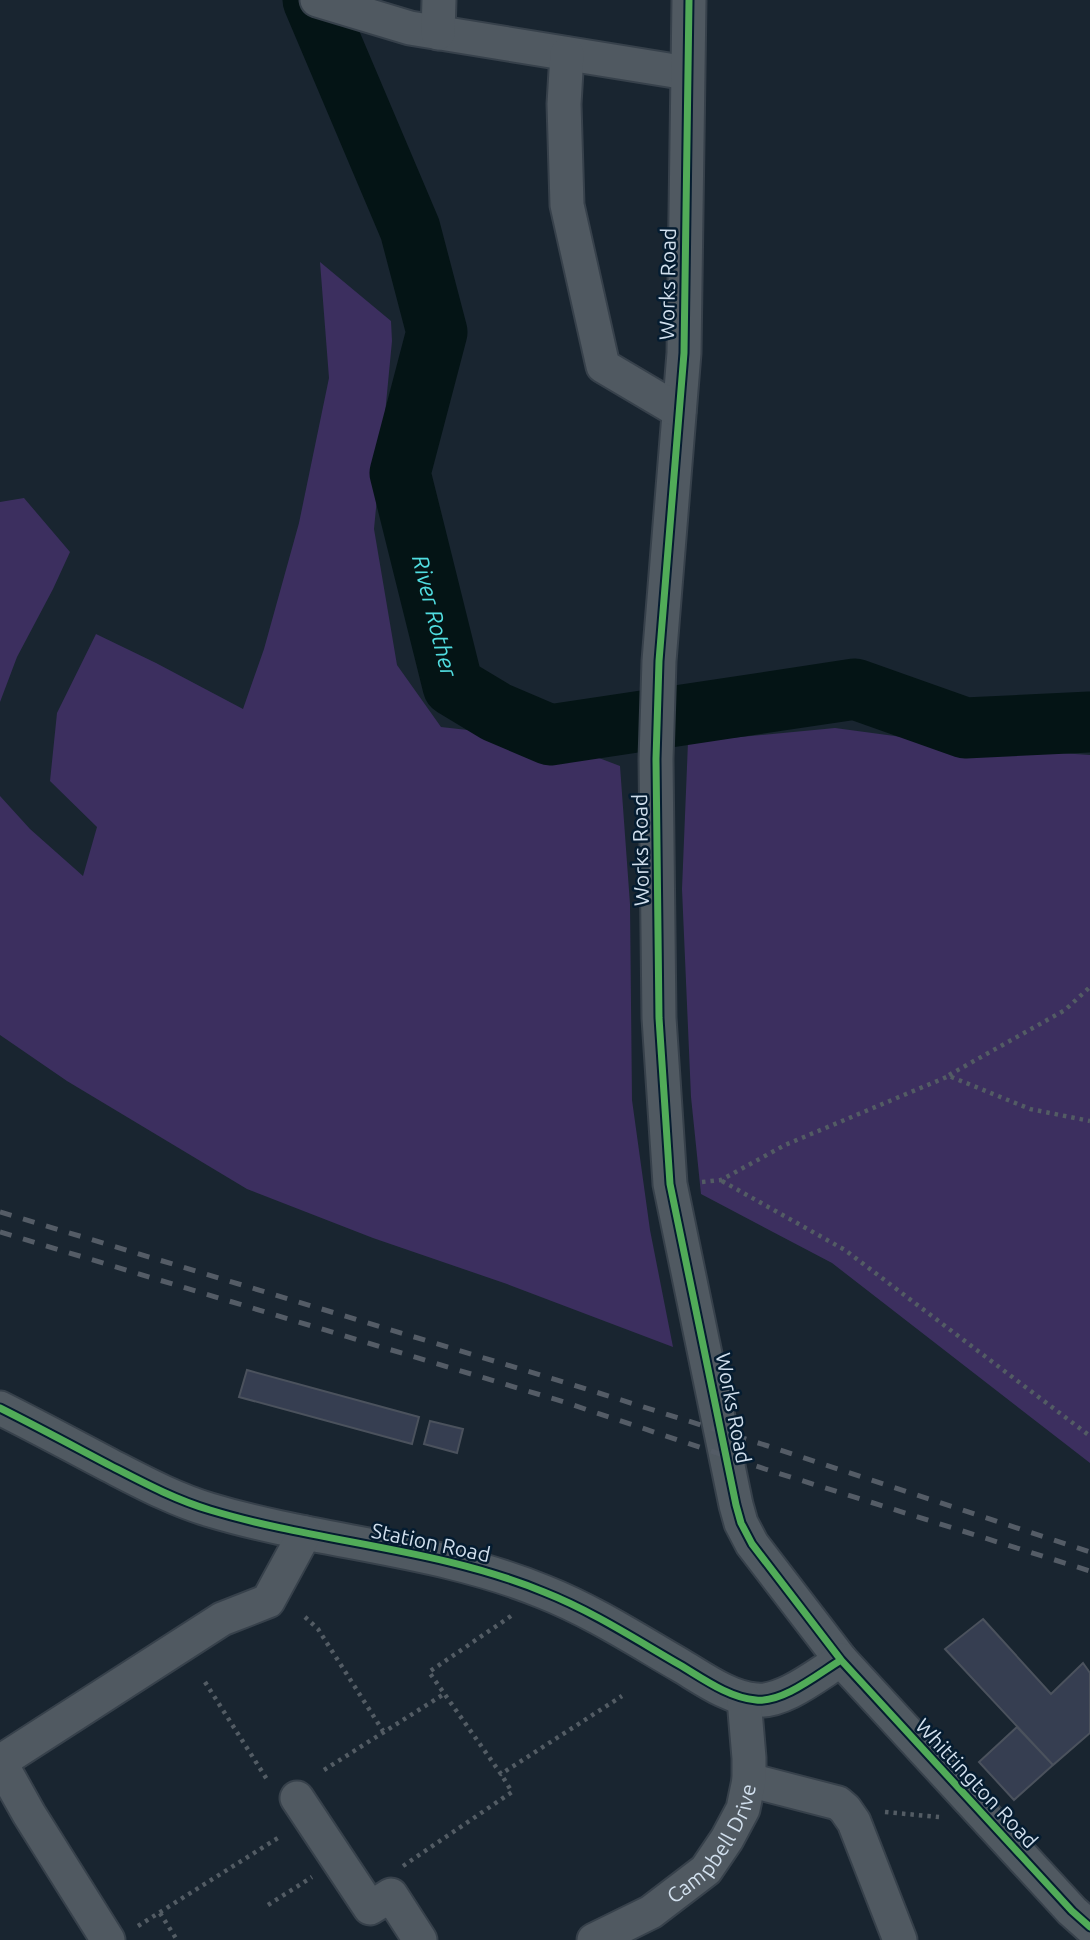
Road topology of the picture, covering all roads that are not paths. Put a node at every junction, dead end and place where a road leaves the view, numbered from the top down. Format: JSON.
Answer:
{"nodes":[{"id":1,"x":317,"y":0,"type":"edge"},
{"id":2,"x":439,"y":0,"type":"edge"},
{"id":3,"x":689,"y":0,"type":"edge"},
{"id":4,"x":424,"y":31,"type":"junction"},
{"id":5,"x":567,"y":54,"type":"junction"},
{"id":6,"x":687,"y":73,"type":"junction"},
{"id":7,"x":679,"y":411,"type":"junction"},
{"id":8,"x":0,"y":1408,"type":"edge"},
{"id":9,"x":305,"y":1534,"type":"junction"},
{"id":10,"x":841,"y":1660,"type":"junction"},
{"id":11,"x":744,"y":1699,"type":"junction"},
{"id":12,"x":0,"y":1762,"type":"edge"},
{"id":13,"x":749,"y":1780,"type":"junction"},
{"id":14,"x":284,"y":1793,"type":"road end"},
{"id":15,"x":1090,"y":1927,"type":"edge"},
{"id":16,"x":122,"y":1934,"type":"edge"},
{"id":17,"x":420,"y":1940,"type":"edge"},
{"id":18,"x":594,"y":1940,"type":"edge"},
{"id":19,"x":900,"y":1940,"type":"edge"}],
"edges":[{"from":1,"to":4,"type":"street"},
{"from":2,"to":4,"type":"street"},
{"from":3,"to":6,"type":"street","name":"Works Road"},
{"from":4,"to":5,"type":"street"},
{"from":5,"to":6,"type":"street"},
{"from":5,"to":7,"type":"street"},
{"from":6,"to":7,"type":"street","name":"Works Road"},
{"from":7,"to":10,"type":"street","name":"Works Road"},
{"from":8,"to":9,"type":"street","name":"Station Road"},
{"from":9,"to":11,"type":"street","name":"Station Road"},
{"from":9,"to":12,"type":"street"},
{"from":10,"to":11,"type":"street","name":"Station Road"},
{"from":10,"to":15,"type":"street","name":"Whittington Road"},
{"from":11,"to":13,"type":"street","name":"Campbell Drive"},
{"from":12,"to":16,"type":"street"},
{"from":13,"to":18,"type":"street","name":"Campbell Drive"},
{"from":13,"to":19,"type":"street"},
{"from":14,"to":17,"type":"street"}]}
